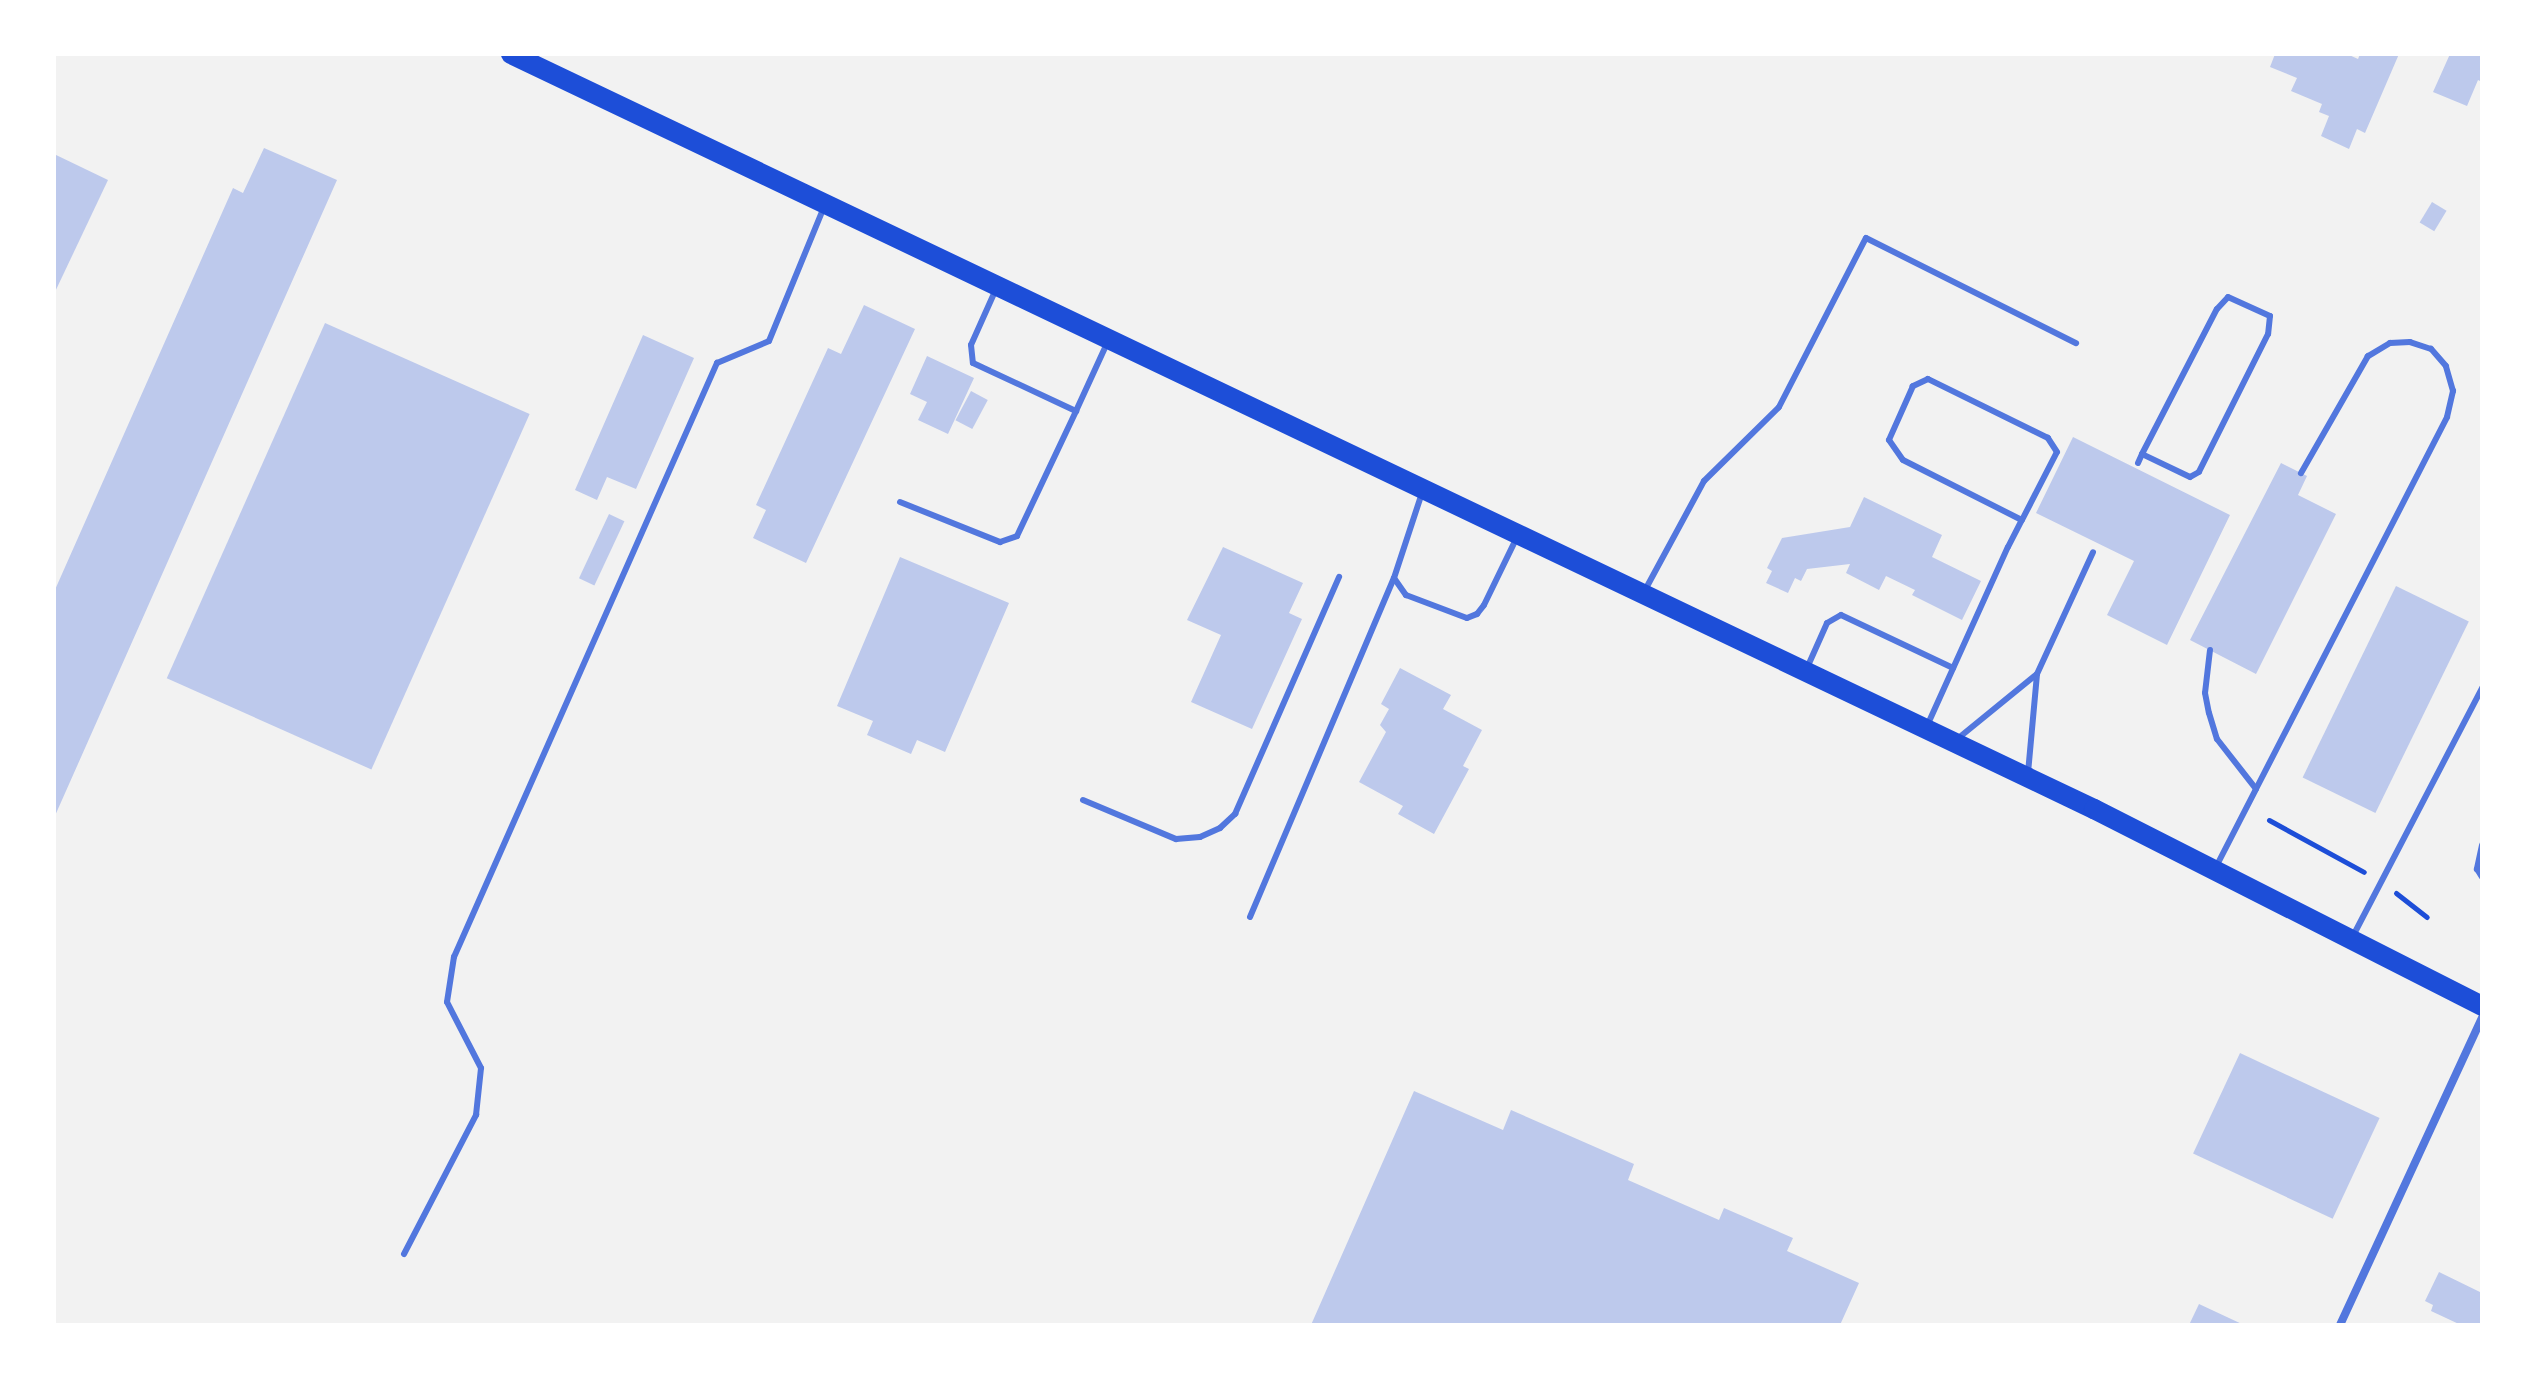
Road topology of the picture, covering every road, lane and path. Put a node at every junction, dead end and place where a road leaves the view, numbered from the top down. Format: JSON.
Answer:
{"nodes":[{"id":1,"x":511,"y":54,"type":"edge"},
{"id":2,"x":826,"y":204,"type":"junction"},
{"id":3,"x":998,"y":286,"type":"junction"},
{"id":4,"x":1109,"y":340,"type":"junction"},
{"id":5,"x":2076,"y":343,"type":"dead end"},
{"id":6,"x":1076,"y":411,"type":"junction"},
{"id":7,"x":2142,"y":454,"type":"junction"},
{"id":8,"x":2138,"y":463,"type":"dead end"},
{"id":9,"x":2301,"y":473,"type":"dead end"},
{"id":10,"x":1424,"y":490,"type":"junction"},
{"id":11,"x":900,"y":502,"type":"dead end"},
{"id":12,"x":2022,"y":520,"type":"junction"},
{"id":13,"x":1519,"y":535,"type":"junction"},
{"id":14,"x":2093,"y":552,"type":"dead end"},
{"id":15,"x":1339,"y":577,"type":"dead end"},
{"id":16,"x":1394,"y":578,"type":"junction"},
{"id":17,"x":1644,"y":592,"type":"junction"},
{"id":18,"x":2210,"y":650,"type":"dead end"},
{"id":19,"x":1953,"y":668,"type":"junction"},
{"id":20,"x":1806,"y":672,"type":"junction"},
{"id":21,"x":2037,"y":674,"type":"junction"},
{"id":22,"x":2482,"y":688,"type":"edge"},
{"id":23,"x":1925,"y":729,"type":"junction"},
{"id":24,"x":1954,"y":742,"type":"junction"},
{"id":25,"x":2028,"y":777,"type":"junction"},
{"id":26,"x":2256,"y":789,"type":"junction"},
{"id":27,"x":1083,"y":800,"type":"dead end"},
{"id":28,"x":2269,"y":820,"type":"dead end"},
{"id":29,"x":2482,"y":845,"type":"edge"},
{"id":30,"x":2215,"y":868,"type":"junction"},
{"id":31,"x":2482,"y":877,"type":"edge"},
{"id":32,"x":2381,"y":881,"type":"junction"},
{"id":33,"x":1250,"y":917,"type":"dead end"},
{"id":34,"x":2427,"y":917,"type":"dead end"},
{"id":35,"x":2351,"y":939,"type":"junction"},
{"id":36,"x":2482,"y":1006,"type":"edge"},
{"id":37,"x":2482,"y":1017,"type":"edge"},
{"id":38,"x":404,"y":1254,"type":"dead end"},
{"id":39,"x":2340,"y":1325,"type":"edge"}],
"edges":[{"from":1,"to":2,"type":"main road"},
{"from":2,"to":3,"type":"main road"},
{"from":2,"to":38,"type":"lane"},
{"from":3,"to":4,"type":"main road"},
{"from":3,"to":6,"type":"lane"},
{"from":4,"to":6,"type":"lane"},
{"from":4,"to":10,"type":"main road"},
{"from":5,"to":17,"type":"lane"},
{"from":6,"to":11,"type":"lane"},
{"from":7,"to":7,"type":"lane"},
{"from":7,"to":8,"type":"lane"},
{"from":9,"to":26,"type":"lane"},
{"from":10,"to":13,"type":"main road"},
{"from":10,"to":16,"type":"lane"},
{"from":12,"to":12,"type":"lane"},
{"from":12,"to":19,"type":"lane"},
{"from":13,"to":16,"type":"lane"},
{"from":13,"to":17,"type":"main road"},
{"from":14,"to":21,"type":"lane"},
{"from":15,"to":27,"type":"lane"},
{"from":16,"to":33,"type":"lane"},
{"from":17,"to":20,"type":"main road"},
{"from":18,"to":26,"type":"lane"},
{"from":19,"to":20,"type":"lane"},
{"from":19,"to":23,"type":"lane"},
{"from":20,"to":23,"type":"main road"},
{"from":21,"to":24,"type":"lane"},
{"from":21,"to":25,"type":"lane"},
{"from":22,"to":32,"type":"lane"},
{"from":23,"to":24,"type":"main road"},
{"from":24,"to":25,"type":"main road"},
{"from":25,"to":30,"type":"main road"},
{"from":26,"to":30,"type":"lane"},
{"from":28,"to":32,"type":"path"},
{"from":29,"to":31,"type":"lane"},
{"from":30,"to":35,"type":"main road"},
{"from":32,"to":34,"type":"path"},
{"from":32,"to":35,"type":"lane"},
{"from":35,"to":36,"type":"main road"},
{"from":37,"to":39,"type":"street"}]}
